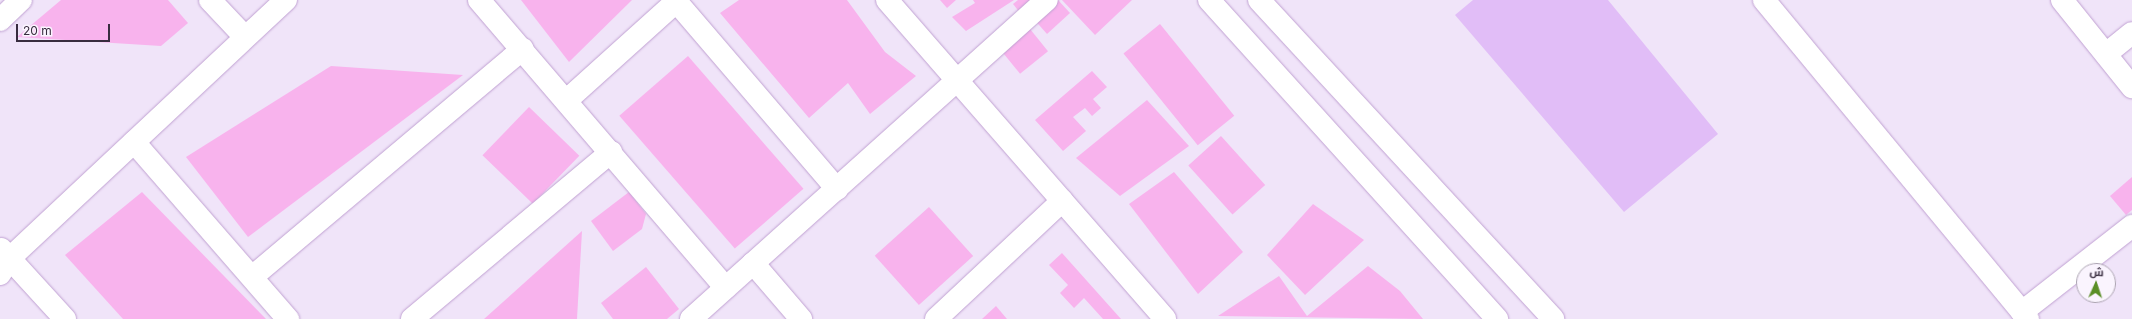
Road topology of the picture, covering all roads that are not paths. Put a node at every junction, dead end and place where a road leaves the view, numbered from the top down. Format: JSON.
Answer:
{"nodes":[{"id":1,"x":22,"y":0,"type":"edge"},
{"id":2,"x":210,"y":0,"type":"edge"},
{"id":3,"x":286,"y":0,"type":"edge"},
{"id":4,"x":479,"y":0,"type":"edge"},
{"id":5,"x":887,"y":0,"type":"edge"},
{"id":6,"x":1047,"y":0,"type":"edge"},
{"id":7,"x":1209,"y":0,"type":"edge"},
{"id":8,"x":1260,"y":0,"type":"edge"},
{"id":9,"x":1764,"y":0,"type":"edge"},
{"id":10,"x":2062,"y":0,"type":"edge"},
{"id":11,"x":676,"y":1,"type":"edge"},
{"id":12,"x":0,"y":20,"type":"edge"},
{"id":13,"x":2132,"y":33,"type":"edge"},
{"id":14,"x":244,"y":36,"type":"junction"},
{"id":15,"x":523,"y":49,"type":"junction"},
{"id":16,"x":2106,"y":54,"type":"junction"},
{"id":17,"x":956,"y":81,"type":"junction"},
{"id":18,"x":2132,"y":87,"type":"edge"},
{"id":19,"x":567,"y":100,"type":"junction"},
{"id":20,"x":134,"y":142,"type":"junction"},
{"id":21,"x":611,"y":152,"type":"junction"},
{"id":22,"x":837,"y":189,"type":"junction"},
{"id":23,"x":1062,"y":201,"type":"junction"},
{"id":24,"x":2132,"y":226,"type":"edge"},
{"id":25,"x":4,"y":260,"type":"edge"},
{"id":26,"x":753,"y":263,"type":"junction"},
{"id":27,"x":252,"y":277,"type":"junction"},
{"id":28,"x":726,"y":288,"type":"junction"},
{"id":29,"x":2025,"y":315,"type":"edge"},
{"id":30,"x":938,"y":318,"type":"edge"},
{"id":31,"x":65,"y":319,"type":"edge"},
{"id":32,"x":288,"y":319,"type":"edge"},
{"id":33,"x":412,"y":319,"type":"edge"},
{"id":34,"x":691,"y":319,"type":"edge"},
{"id":35,"x":801,"y":319,"type":"edge"},
{"id":36,"x":1165,"y":319,"type":"edge"},
{"id":37,"x":1497,"y":319,"type":"edge"},
{"id":38,"x":1553,"y":319,"type":"edge"}],
"edges":[{"from":1,"to":12,"type":"street"},
{"from":2,"to":14,"type":"street"},
{"from":3,"to":14,"type":"street"},
{"from":4,"to":15,"type":"street"},
{"from":5,"to":17,"type":"street"},
{"from":6,"to":17,"type":"street"},
{"from":7,"to":37,"type":"street"},
{"from":8,"to":38,"type":"street"},
{"from":9,"to":29,"type":"street"},
{"from":10,"to":16,"type":"street"},
{"from":11,"to":19,"type":"street"},
{"from":11,"to":22,"type":"street"},
{"from":13,"to":16,"type":"street"},
{"from":14,"to":20,"type":"street"},
{"from":15,"to":19,"type":"street"},
{"from":15,"to":27,"type":"street"},
{"from":16,"to":18,"type":"street"},
{"from":17,"to":22,"type":"street"},
{"from":17,"to":23,"type":"street"},
{"from":19,"to":21,"type":"street"},
{"from":20,"to":25,"type":"street"},
{"from":20,"to":27,"type":"street"},
{"from":21,"to":28,"type":"street"},
{"from":21,"to":33,"type":"street"},
{"from":22,"to":26,"type":"street"},
{"from":23,"to":30,"type":"street"},
{"from":23,"to":36,"type":"street"},
{"from":24,"to":29,"type":"street"},
{"from":25,"to":31,"type":"street"},
{"from":26,"to":28,"type":"street"},
{"from":26,"to":35,"type":"street"},
{"from":27,"to":32,"type":"street"},
{"from":28,"to":34,"type":"street"}]}
